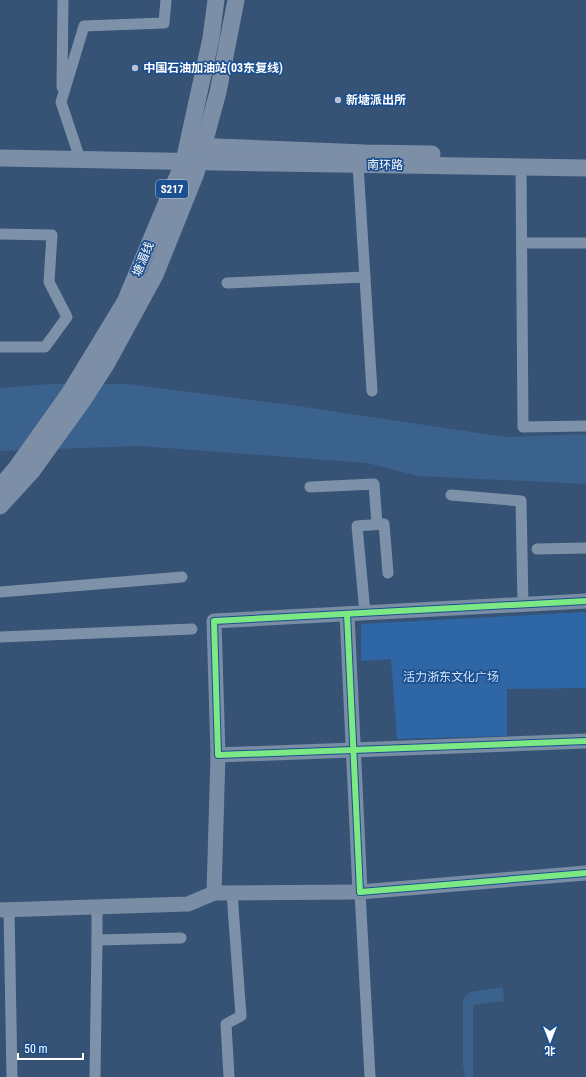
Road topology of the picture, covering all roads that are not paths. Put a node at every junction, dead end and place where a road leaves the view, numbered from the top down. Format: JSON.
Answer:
{"nodes":[{"id":1,"x":63,"y":0,"type":"edge"},
{"id":2,"x":166,"y":0,"type":"edge"},
{"id":3,"x":216,"y":0,"type":"edge"},
{"id":4,"x":236,"y":0,"type":"edge"},
{"id":5,"x":61,"y":102,"type":"junction"},
{"id":6,"x":194,"y":154,"type":"junction"},
{"id":7,"x":586,"y":157,"type":"edge"},
{"id":8,"x":0,"y":158,"type":"edge"},
{"id":9,"x":80,"y":159,"type":"junction"},
{"id":10,"x":358,"y":165,"type":"junction"},
{"id":11,"x":521,"y":167,"type":"junction"},
{"id":12,"x":586,"y":168,"type":"edge"},
{"id":13,"x":0,"y":234,"type":"edge"},
{"id":14,"x":522,"y":243,"type":"junction"},
{"id":15,"x":586,"y":244,"type":"edge"},
{"id":16,"x":365,"y":277,"type":"junction"},
{"id":17,"x":227,"y":283,"type":"dead end"},
{"id":18,"x":0,"y":346,"type":"edge"},
{"id":19,"x":372,"y":391,"type":"dead end"},
{"id":20,"x":586,"y":426,"type":"edge"},
{"id":21,"x":24,"y":469,"type":"junction"},
{"id":22,"x":0,"y":487,"type":"edge"},
{"id":23,"x":310,"y":487,"type":"dead end"},
{"id":24,"x":451,"y":495,"type":"dead end"},
{"id":25,"x":0,"y":506,"type":"edge"},
{"id":26,"x":377,"y":524,"type":"junction"},
{"id":27,"x":586,"y":548,"type":"edge"},
{"id":28,"x":537,"y":549,"type":"dead end"},
{"id":29,"x":388,"y":573,"type":"dead end"},
{"id":30,"x":182,"y":578,"type":"dead end"},
{"id":31,"x":0,"y":592,"type":"edge"},
{"id":32,"x":586,"y":601,"type":"edge"},
{"id":33,"x":523,"y":604,"type":"junction"},
{"id":34,"x":364,"y":613,"type":"junction"},
{"id":35,"x":347,"y":614,"type":"junction"},
{"id":36,"x":192,"y":629,"type":"dead end"},
{"id":37,"x":0,"y":637,"type":"edge"},
{"id":38,"x":586,"y":741,"type":"edge"},
{"id":39,"x":354,"y":750,"type":"junction"},
{"id":40,"x":218,"y":755,"type":"junction"},
{"id":41,"x":586,"y":873,"type":"edge"},
{"id":42,"x":360,"y":892,"type":"junction"},
{"id":43,"x":214,"y":893,"type":"junction"},
{"id":44,"x":232,"y":893,"type":"junction"},
{"id":45,"x":97,"y":907,"type":"junction"},
{"id":46,"x":4,"y":909,"type":"edge"},
{"id":47,"x":181,"y":938,"type":"dead end"},
{"id":48,"x":97,"y":940,"type":"junction"},
{"id":49,"x":12,"y":1077,"type":"edge"},
{"id":50,"x":95,"y":1077,"type":"edge"},
{"id":51,"x":229,"y":1077,"type":"edge"},
{"id":52,"x":370,"y":1077,"type":"edge"}],
"edges":[{"from":1,"to":5,"type":"street"},
{"from":2,"to":5,"type":"street"},
{"from":3,"to":6,"type":"main road","name":"塘湄线","number":"S217"},
{"from":4,"to":6,"type":"main road","number":"S217"},
{"from":5,"to":9,"type":"street"},
{"from":6,"to":7,"type":"main road","name":"南环路"},
{"from":6,"to":9,"type":"main road"},
{"from":6,"to":10,"type":"main road","name":"南环路"},
{"from":6,"to":21,"type":"main road","name":"塘湄线","number":"S217"},
{"from":6,"to":21,"type":"main road","number":"S217"},
{"from":8,"to":9,"type":"main road"},
{"from":10,"to":11,"type":"main road","name":"南环路"},
{"from":10,"to":16,"type":"street"},
{"from":11,"to":12,"type":"main road","name":"南环路"},
{"from":11,"to":14,"type":"street"},
{"from":13,"to":18,"type":"street"},
{"from":14,"to":15,"type":"street"},
{"from":14,"to":20,"type":"street"},
{"from":16,"to":17,"type":"street"},
{"from":16,"to":19,"type":"street"},
{"from":21,"to":22,"type":"main road","name":"塘湄线","number":"S217"},
{"from":21,"to":25,"type":"main road","number":"S217"},
{"from":23,"to":26,"type":"street"},
{"from":24,"to":33,"type":"street"},
{"from":26,"to":29,"type":"street"},
{"from":26,"to":34,"type":"street"},
{"from":27,"to":28,"type":"street"},
{"from":30,"to":31,"type":"street"},
{"from":32,"to":33,"type":"street"},
{"from":33,"to":34,"type":"street"},
{"from":34,"to":35,"type":"street"},
{"from":35,"to":39,"type":"street"},
{"from":35,"to":40,"type":"street"},
{"from":36,"to":37,"type":"street"},
{"from":38,"to":39,"type":"street"},
{"from":39,"to":40,"type":"street"},
{"from":39,"to":42,"type":"street"},
{"from":40,"to":43,"type":"street"},
{"from":41,"to":42,"type":"street"},
{"from":42,"to":44,"type":"street"},
{"from":42,"to":52,"type":"street"},
{"from":43,"to":44,"type":"street"},
{"from":43,"to":45,"type":"street"},
{"from":44,"to":51,"type":"street"},
{"from":45,"to":46,"type":"street"},
{"from":45,"to":48,"type":"street"},
{"from":46,"to":49,"type":"street"},
{"from":47,"to":48,"type":"street"},
{"from":48,"to":50,"type":"street"}]}
